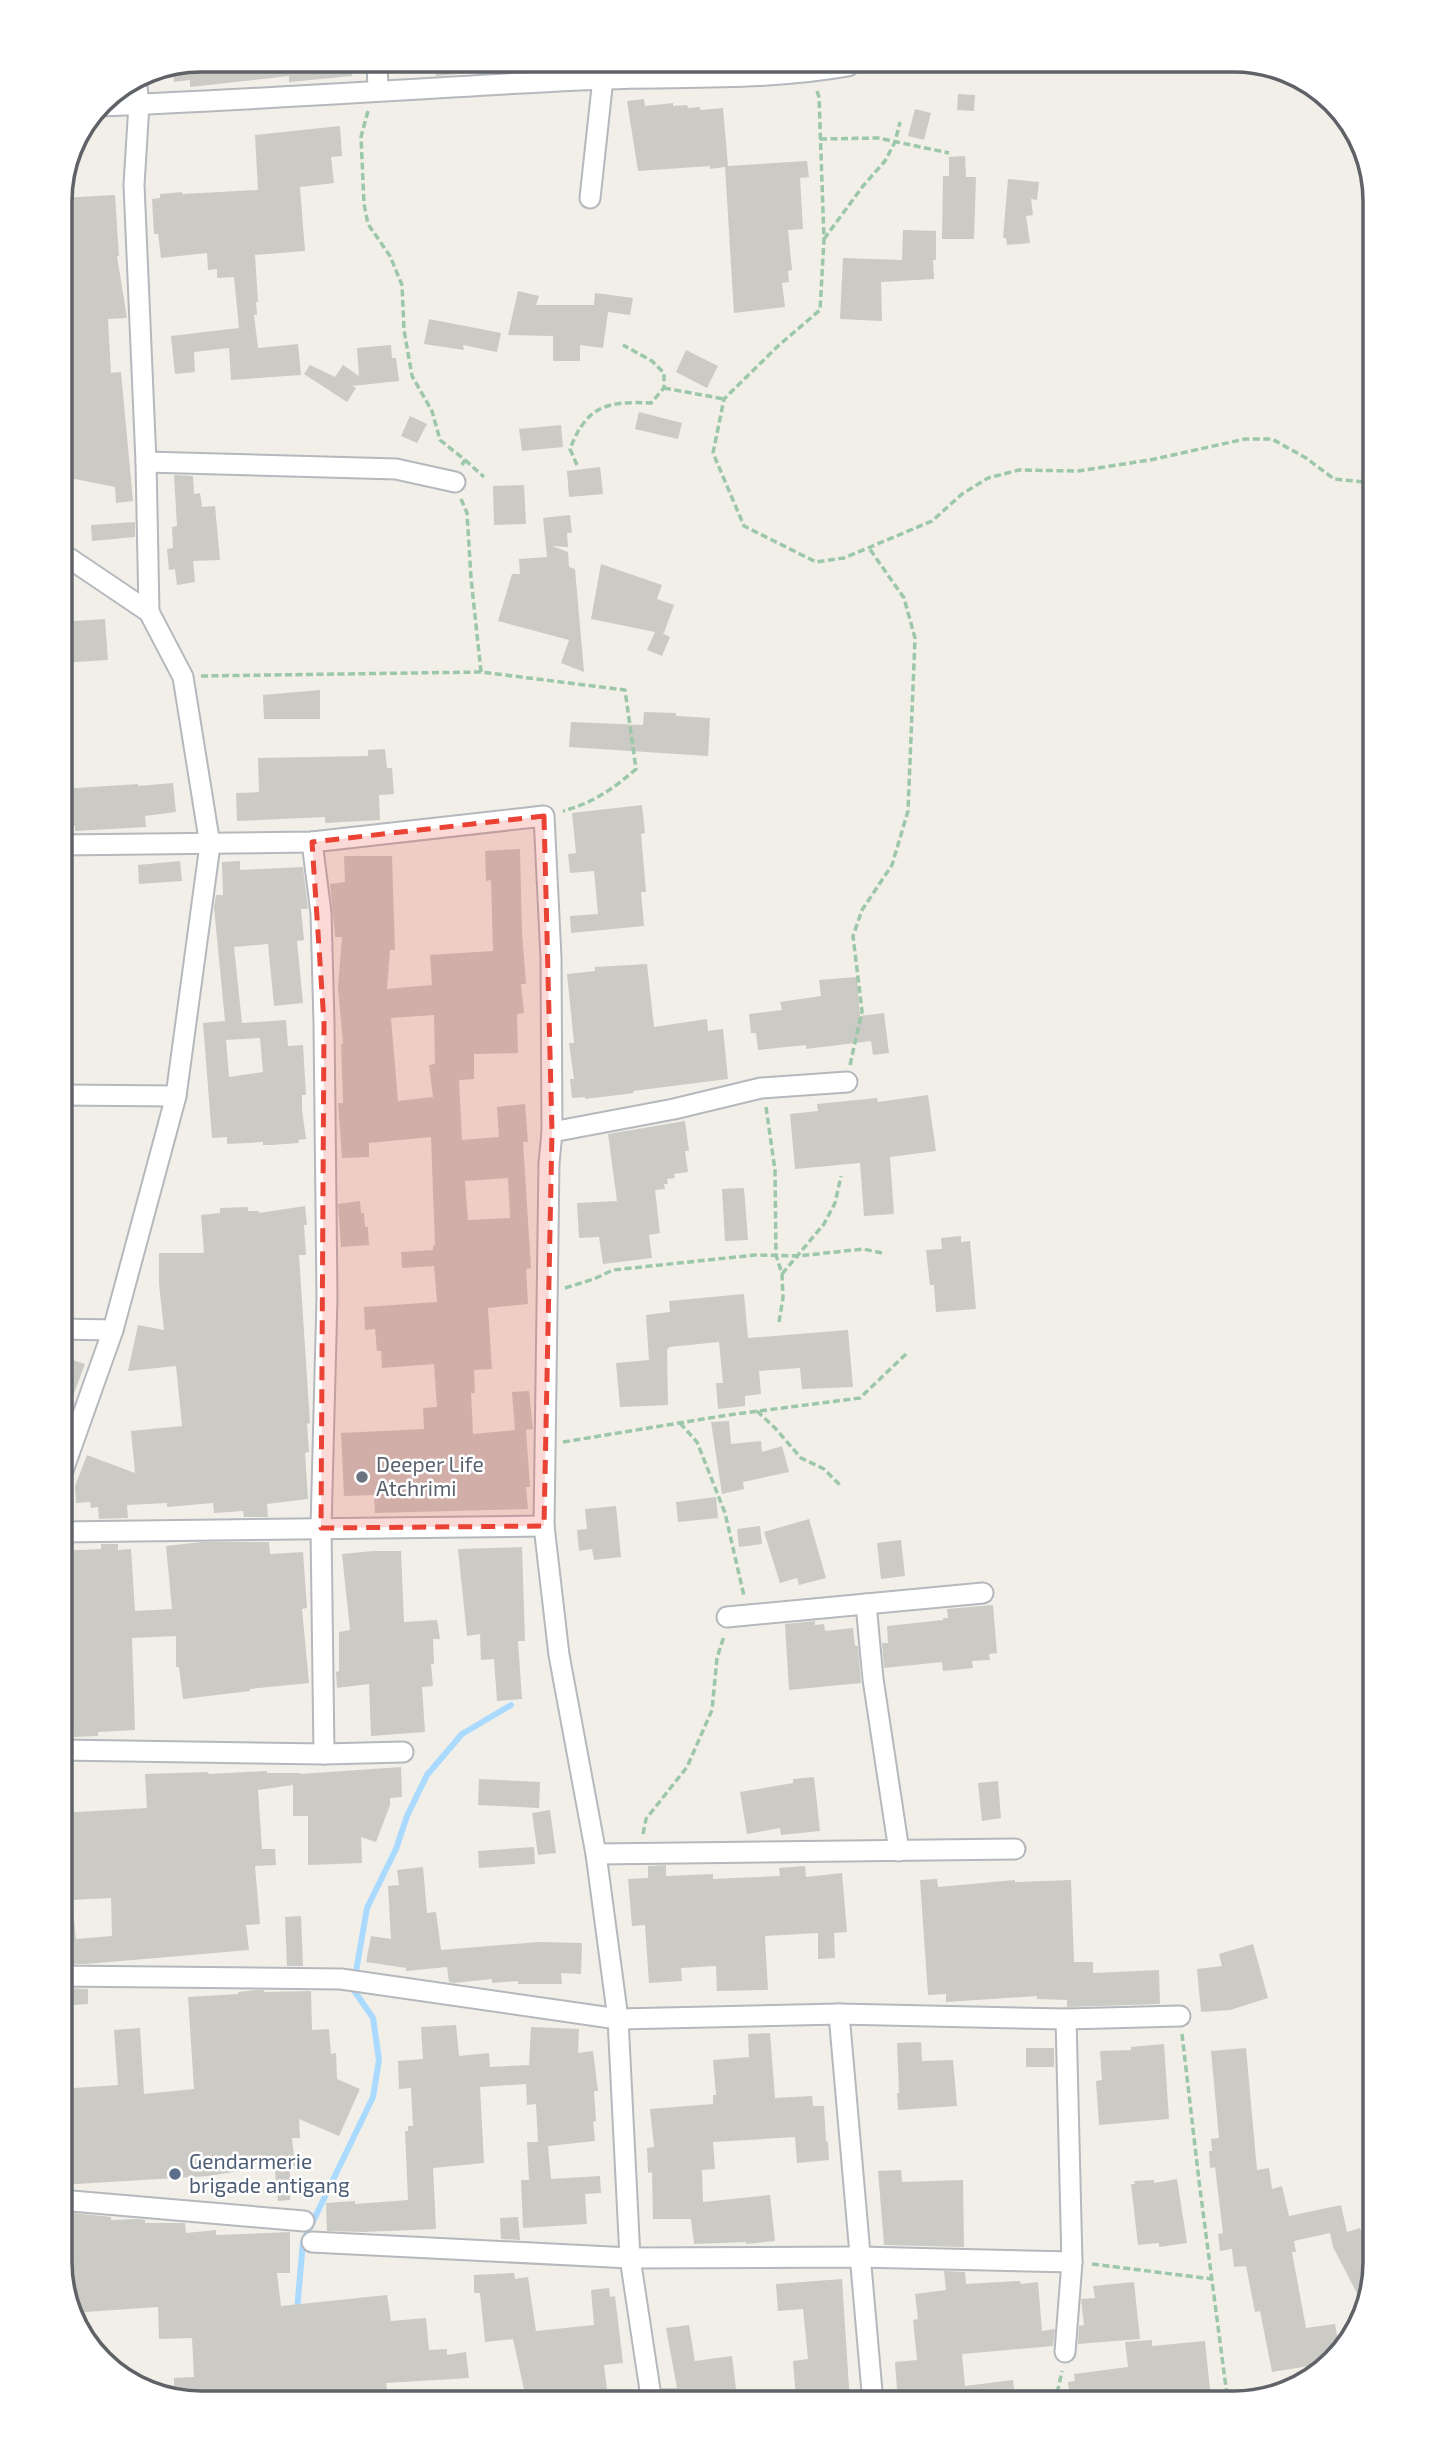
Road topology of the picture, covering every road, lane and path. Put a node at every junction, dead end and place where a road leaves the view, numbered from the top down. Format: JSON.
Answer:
{"nodes":[{"id":1,"x":377,"y":72,"type":"edge"},
{"id":2,"x":573,"y":72,"type":"edge"},
{"id":3,"x":604,"y":72,"type":"edge"},
{"id":4,"x":636,"y":72,"type":"edge"},
{"id":5,"x":815,"y":72,"type":"edge"},
{"id":6,"x":809,"y":73,"type":"junction"},
{"id":7,"x":137,"y":88,"type":"edge"},
{"id":8,"x":378,"y":91,"type":"junction"},
{"id":9,"x":139,"y":104,"type":"junction"},
{"id":10,"x":115,"y":105,"type":"edge"},
{"id":11,"x":900,"y":122,"type":"dead end"},
{"id":12,"x":820,"y":139,"type":"junction"},
{"id":13,"x":895,"y":142,"type":"junction"},
{"id":14,"x":949,"y":153,"type":"dead end"},
{"id":15,"x":590,"y":198,"type":"dead end"},
{"id":16,"x":824,"y":239,"type":"junction"},
{"id":17,"x":623,"y":345,"type":"dead end"},
{"id":18,"x":664,"y":388,"type":"junction"},
{"id":19,"x":724,"y":400,"type":"junction"},
{"id":20,"x":464,"y":460,"type":"junction"},
{"id":21,"x":146,"y":462,"type":"junction"},
{"id":22,"x":577,"y":465,"type":"dead end"},
{"id":23,"x":485,"y":477,"type":"dead end"},
{"id":24,"x":455,"y":482,"type":"junction"},
{"id":25,"x":1363,"y":482,"type":"edge"},
{"id":26,"x":869,"y":548,"type":"junction"},
{"id":27,"x":72,"y":560,"type":"edge"},
{"id":28,"x":149,"y":612,"type":"junction"},
{"id":29,"x":481,"y":672,"type":"junction"},
{"id":30,"x":184,"y":677,"type":"junction"},
{"id":31,"x":544,"y":816,"type":"junction"},
{"id":32,"x":312,"y":842,"type":"junction"},
{"id":33,"x":72,"y":845,"type":"edge"},
{"id":34,"x":210,"y":845,"type":"junction"},
{"id":35,"x":847,"y":1082,"type":"joint"},
{"id":36,"x":761,"y":1088,"type":"junction"},
{"id":37,"x":72,"y":1095,"type":"edge"},
{"id":38,"x":176,"y":1096,"type":"junction"},
{"id":39,"x":552,"y":1132,"type":"junction"},
{"id":40,"x":841,"y":1176,"type":"dead end"},
{"id":41,"x":882,"y":1253,"type":"dead end"},
{"id":42,"x":776,"y":1255,"type":"junction"},
{"id":43,"x":798,"y":1256,"type":"junction"},
{"id":44,"x":782,"y":1274,"type":"junction"},
{"id":45,"x":548,"y":1297,"type":"junction"},
{"id":46,"x":779,"y":1322,"type":"dead end"},
{"id":47,"x":72,"y":1329,"type":"edge"},
{"id":48,"x":113,"y":1330,"type":"junction"},
{"id":49,"x":907,"y":1353,"type":"dead end"},
{"id":50,"x":757,"y":1411,"type":"junction"},
{"id":51,"x":680,"y":1423,"type":"junction"},
{"id":52,"x":72,"y":1445,"type":"edge"},
{"id":53,"x":544,"y":1445,"type":"junction"},
{"id":54,"x":841,"y":1486,"type":"dead end"},
{"id":55,"x":544,"y":1526,"type":"junction"},
{"id":56,"x":321,"y":1528,"type":"junction"},
{"id":57,"x":72,"y":1532,"type":"edge"},
{"id":58,"x":983,"y":1593,"type":"dead end"},
{"id":59,"x":866,"y":1604,"type":"junction"},
{"id":60,"x":749,"y":1614,"type":"junction"},
{"id":61,"x":727,"y":1617,"type":"joint"},
{"id":62,"x":72,"y":1750,"type":"edge"},
{"id":63,"x":403,"y":1752,"type":"dead end"},
{"id":64,"x":324,"y":1754,"type":"junction"},
{"id":65,"x":1015,"y":1849,"type":"dead end"},
{"id":66,"x":899,"y":1851,"type":"junction"},
{"id":67,"x":596,"y":1854,"type":"junction"},
{"id":68,"x":639,"y":1854,"type":"junction"},
{"id":69,"x":72,"y":1976,"type":"edge"},
{"id":70,"x":839,"y":2014,"type":"junction"},
{"id":71,"x":1180,"y":2016,"type":"joint"},
{"id":72,"x":618,"y":2019,"type":"junction"},
{"id":73,"x":1066,"y":2019,"type":"junction"},
{"id":74,"x":72,"y":2201,"type":"edge"},
{"id":75,"x":304,"y":2221,"type":"dead end"},
{"id":76,"x":312,"y":2242,"type":"dead end"},
{"id":77,"x":859,"y":2257,"type":"junction"},
{"id":78,"x":630,"y":2258,"type":"junction"},
{"id":79,"x":1072,"y":2262,"type":"junction"},
{"id":80,"x":1212,"y":2279,"type":"junction"},
{"id":81,"x":1065,"y":2351,"type":"joint"},
{"id":82,"x":650,"y":2391,"type":"edge"},
{"id":83,"x":872,"y":2391,"type":"edge"},
{"id":84,"x":1057,"y":2391,"type":"edge"},
{"id":85,"x":1226,"y":2391,"type":"edge"}],
"edges":[{"from":1,"to":8,"type":"street"},
{"from":2,"to":8,"type":"street"},
{"from":3,"to":15,"type":"street"},
{"from":4,"to":6,"type":"street"},
{"from":5,"to":6,"type":"street"},
{"from":6,"to":12,"type":"path"},
{"from":7,"to":9,"type":"street"},
{"from":8,"to":9,"type":"street"},
{"from":8,"to":20,"type":"path"},
{"from":9,"to":10,"type":"street"},
{"from":9,"to":21,"type":"street"},
{"from":11,"to":13,"type":"path"},
{"from":12,"to":13,"type":"path"},
{"from":12,"to":16,"type":"path"},
{"from":13,"to":14,"type":"path"},
{"from":13,"to":16,"type":"path"},
{"from":16,"to":19,"type":"path"},
{"from":17,"to":18,"type":"path"},
{"from":18,"to":19,"type":"path"},
{"from":18,"to":22,"type":"path"},
{"from":19,"to":26,"type":"path"},
{"from":20,"to":23,"type":"path"},
{"from":20,"to":24,"type":"path"},
{"from":21,"to":24,"type":"street"},
{"from":21,"to":28,"type":"street"},
{"from":24,"to":29,"type":"path"},
{"from":25,"to":26,"type":"path"},
{"from":26,"to":35,"type":"path"},
{"from":27,"to":28,"type":"street"},
{"from":28,"to":30,"type":"street"},
{"from":29,"to":30,"type":"path"},
{"from":29,"to":31,"type":"path"},
{"from":30,"to":34,"type":"street"},
{"from":31,"to":32,"type":"street"},
{"from":31,"to":39,"type":"street"},
{"from":32,"to":34,"type":"street"},
{"from":32,"to":56,"type":"street"},
{"from":33,"to":34,"type":"street"},
{"from":34,"to":38,"type":"street"},
{"from":35,"to":36,"type":"street"},
{"from":36,"to":39,"type":"street"},
{"from":36,"to":42,"type":"path"},
{"from":37,"to":38,"type":"street"},
{"from":38,"to":48,"type":"street"},
{"from":39,"to":45,"type":"street"},
{"from":40,"to":43,"type":"path"},
{"from":41,"to":43,"type":"path"},
{"from":42,"to":43,"type":"path"},
{"from":42,"to":44,"type":"path"},
{"from":42,"to":45,"type":"path"},
{"from":43,"to":44,"type":"path"},
{"from":44,"to":46,"type":"path"},
{"from":45,"to":53,"type":"street"},
{"from":47,"to":48,"type":"street"},
{"from":48,"to":52,"type":"street"},
{"from":49,"to":50,"type":"path"},
{"from":50,"to":51,"type":"path"},
{"from":50,"to":54,"type":"path"},
{"from":51,"to":53,"type":"path"},
{"from":51,"to":60,"type":"path"},
{"from":53,"to":55,"type":"street"},
{"from":55,"to":56,"type":"street"},
{"from":55,"to":67,"type":"street"},
{"from":56,"to":57,"type":"street"},
{"from":56,"to":64,"type":"street"},
{"from":58,"to":59,"type":"street"},
{"from":59,"to":60,"type":"street"},
{"from":59,"to":66,"type":"street"},
{"from":60,"to":61,"type":"street"},
{"from":61,"to":68,"type":"path"},
{"from":62,"to":64,"type":"street"},
{"from":63,"to":64,"type":"street"},
{"from":65,"to":66,"type":"street"},
{"from":66,"to":68,"type":"street"},
{"from":67,"to":68,"type":"street"},
{"from":67,"to":72,"type":"street"},
{"from":69,"to":72,"type":"street"},
{"from":70,"to":72,"type":"street"},
{"from":70,"to":73,"type":"street"},
{"from":70,"to":77,"type":"street"},
{"from":71,"to":73,"type":"street"},
{"from":71,"to":80,"type":"path"},
{"from":72,"to":78,"type":"street"},
{"from":73,"to":79,"type":"street"},
{"from":74,"to":75,"type":"street"},
{"from":76,"to":78,"type":"street"},
{"from":77,"to":78,"type":"street"},
{"from":77,"to":79,"type":"street"},
{"from":77,"to":83,"type":"street"},
{"from":78,"to":82,"type":"street"},
{"from":79,"to":80,"type":"path"},
{"from":79,"to":81,"type":"street"},
{"from":80,"to":85,"type":"path"},
{"from":81,"to":84,"type":"path"}]}
